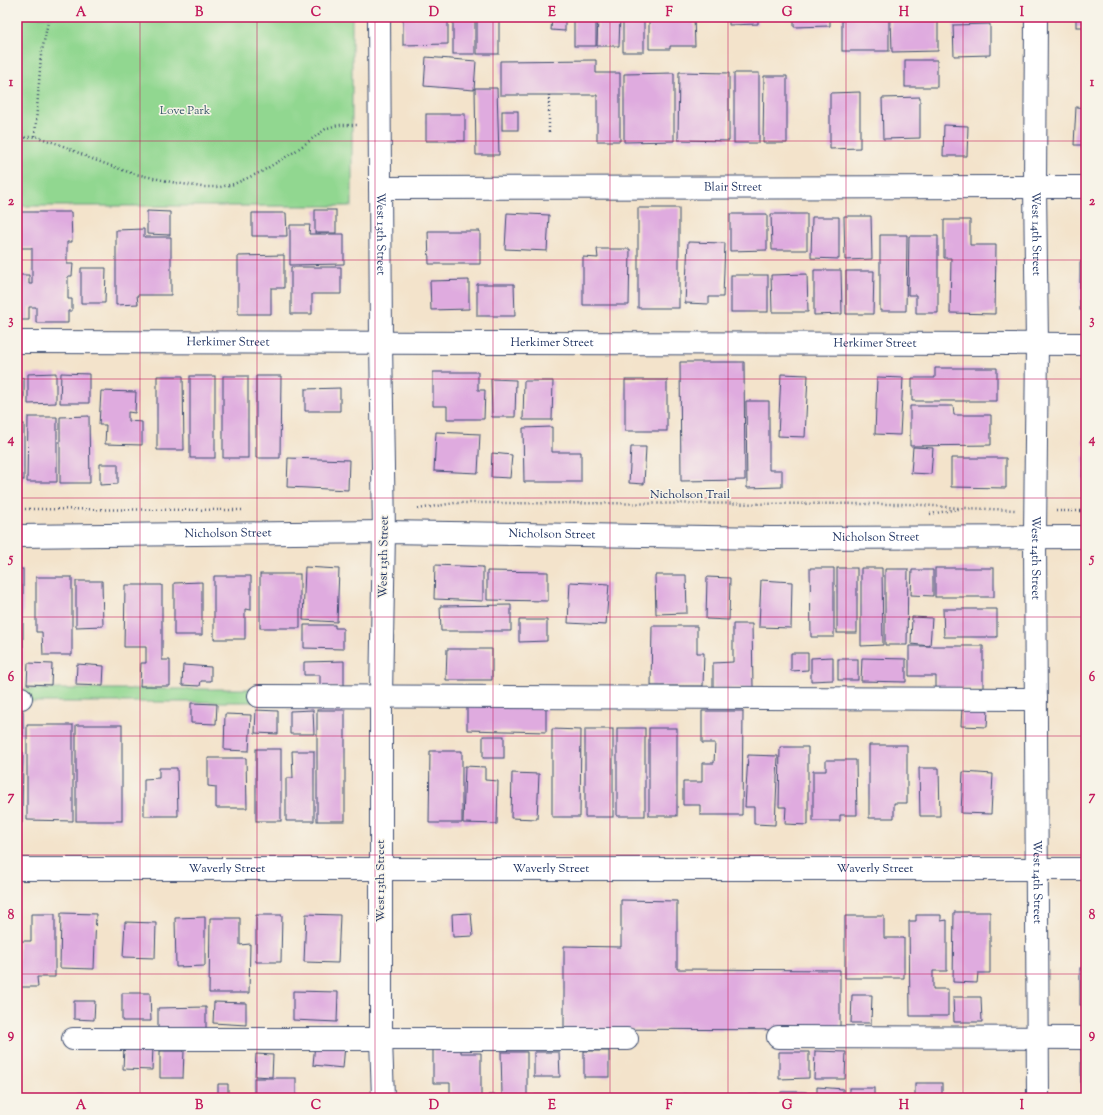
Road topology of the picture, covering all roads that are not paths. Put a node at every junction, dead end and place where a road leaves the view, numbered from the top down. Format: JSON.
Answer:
{"nodes":[{"id":1,"x":380,"y":17,"type":"edge"},
{"id":2,"x":1036,"y":17,"type":"edge"},
{"id":3,"x":1035,"y":187,"type":"junction"},
{"id":4,"x":1086,"y":187,"type":"edge"},
{"id":5,"x":380,"y":188,"type":"junction"},
{"id":6,"x":17,"y":342,"type":"edge"},
{"id":7,"x":381,"y":342,"type":"junction"},
{"id":8,"x":1037,"y":344,"type":"junction"},
{"id":9,"x":1086,"y":344,"type":"edge"},
{"id":10,"x":384,"y":532,"type":"junction"},
{"id":11,"x":17,"y":536,"type":"edge"},
{"id":12,"x":1035,"y":536,"type":"junction"},
{"id":13,"x":1086,"y":537,"type":"edge"},
{"id":14,"x":381,"y":695,"type":"junction"},
{"id":15,"x":259,"y":696,"type":"dead end"},
{"id":16,"x":1036,"y":699,"type":"junction"},
{"id":17,"x":17,"y":868,"type":"edge"},
{"id":18,"x":381,"y":869,"type":"junction"},
{"id":19,"x":1037,"y":869,"type":"junction"},
{"id":20,"x":1086,"y":869,"type":"edge"},
{"id":21,"x":778,"y":1037,"type":"dead end"},
{"id":22,"x":1038,"y":1038,"type":"junction"},
{"id":23,"x":1086,"y":1038,"type":"edge"},
{"id":24,"x":73,"y":1039,"type":"dead end"},
{"id":25,"x":381,"y":1039,"type":"junction"},
{"id":26,"x":627,"y":1039,"type":"dead end"},
{"id":27,"x":383,"y":1098,"type":"edge"},
{"id":28,"x":1038,"y":1098,"type":"edge"}],
"edges":[{"from":1,"to":5,"type":"street","name":"West 13th Street"},
{"from":2,"to":3,"type":"street","name":"West 14th Street"},
{"from":3,"to":4,"type":"street","name":"Blair Street"},
{"from":3,"to":5,"type":"street","name":"Blair Street"},
{"from":3,"to":8,"type":"street","name":"West 14th Street"},
{"from":5,"to":7,"type":"street","name":"West 13th Street"},
{"from":6,"to":7,"type":"street","name":"Herkimer Street"},
{"from":7,"to":8,"type":"street","name":"Herkimer Street"},
{"from":7,"to":10,"type":"street","name":"West 13th Street"},
{"from":8,"to":9,"type":"street","name":"Herkimer Street"},
{"from":8,"to":12,"type":"street","name":"West 14th Street"},
{"from":10,"to":11,"type":"street","name":"Nicholson Street"},
{"from":10,"to":12,"type":"street","name":"Nicholson Street"},
{"from":10,"to":14,"type":"street","name":"West 13th Street"},
{"from":12,"to":13,"type":"street","name":"Nicholson Street"},
{"from":12,"to":16,"type":"street","name":"West 14th Street"},
{"from":14,"to":15,"type":"street"},
{"from":14,"to":16,"type":"street"},
{"from":14,"to":18,"type":"street","name":"West 13th Street"},
{"from":16,"to":19,"type":"street","name":"West 14th Street"},
{"from":17,"to":18,"type":"street","name":"Waverly Street"},
{"from":18,"to":19,"type":"street","name":"Waverly Street"},
{"from":18,"to":25,"type":"street","name":"West 13th Street"},
{"from":19,"to":20,"type":"street","name":"Waverly Street"},
{"from":19,"to":22,"type":"street","name":"West 14th Street"},
{"from":21,"to":22,"type":"street"},
{"from":22,"to":23,"type":"street"},
{"from":22,"to":28,"type":"street","name":"West 14th Street"},
{"from":24,"to":25,"type":"street"},
{"from":25,"to":26,"type":"street"},
{"from":25,"to":27,"type":"street","name":"West 13th Street"}]}
